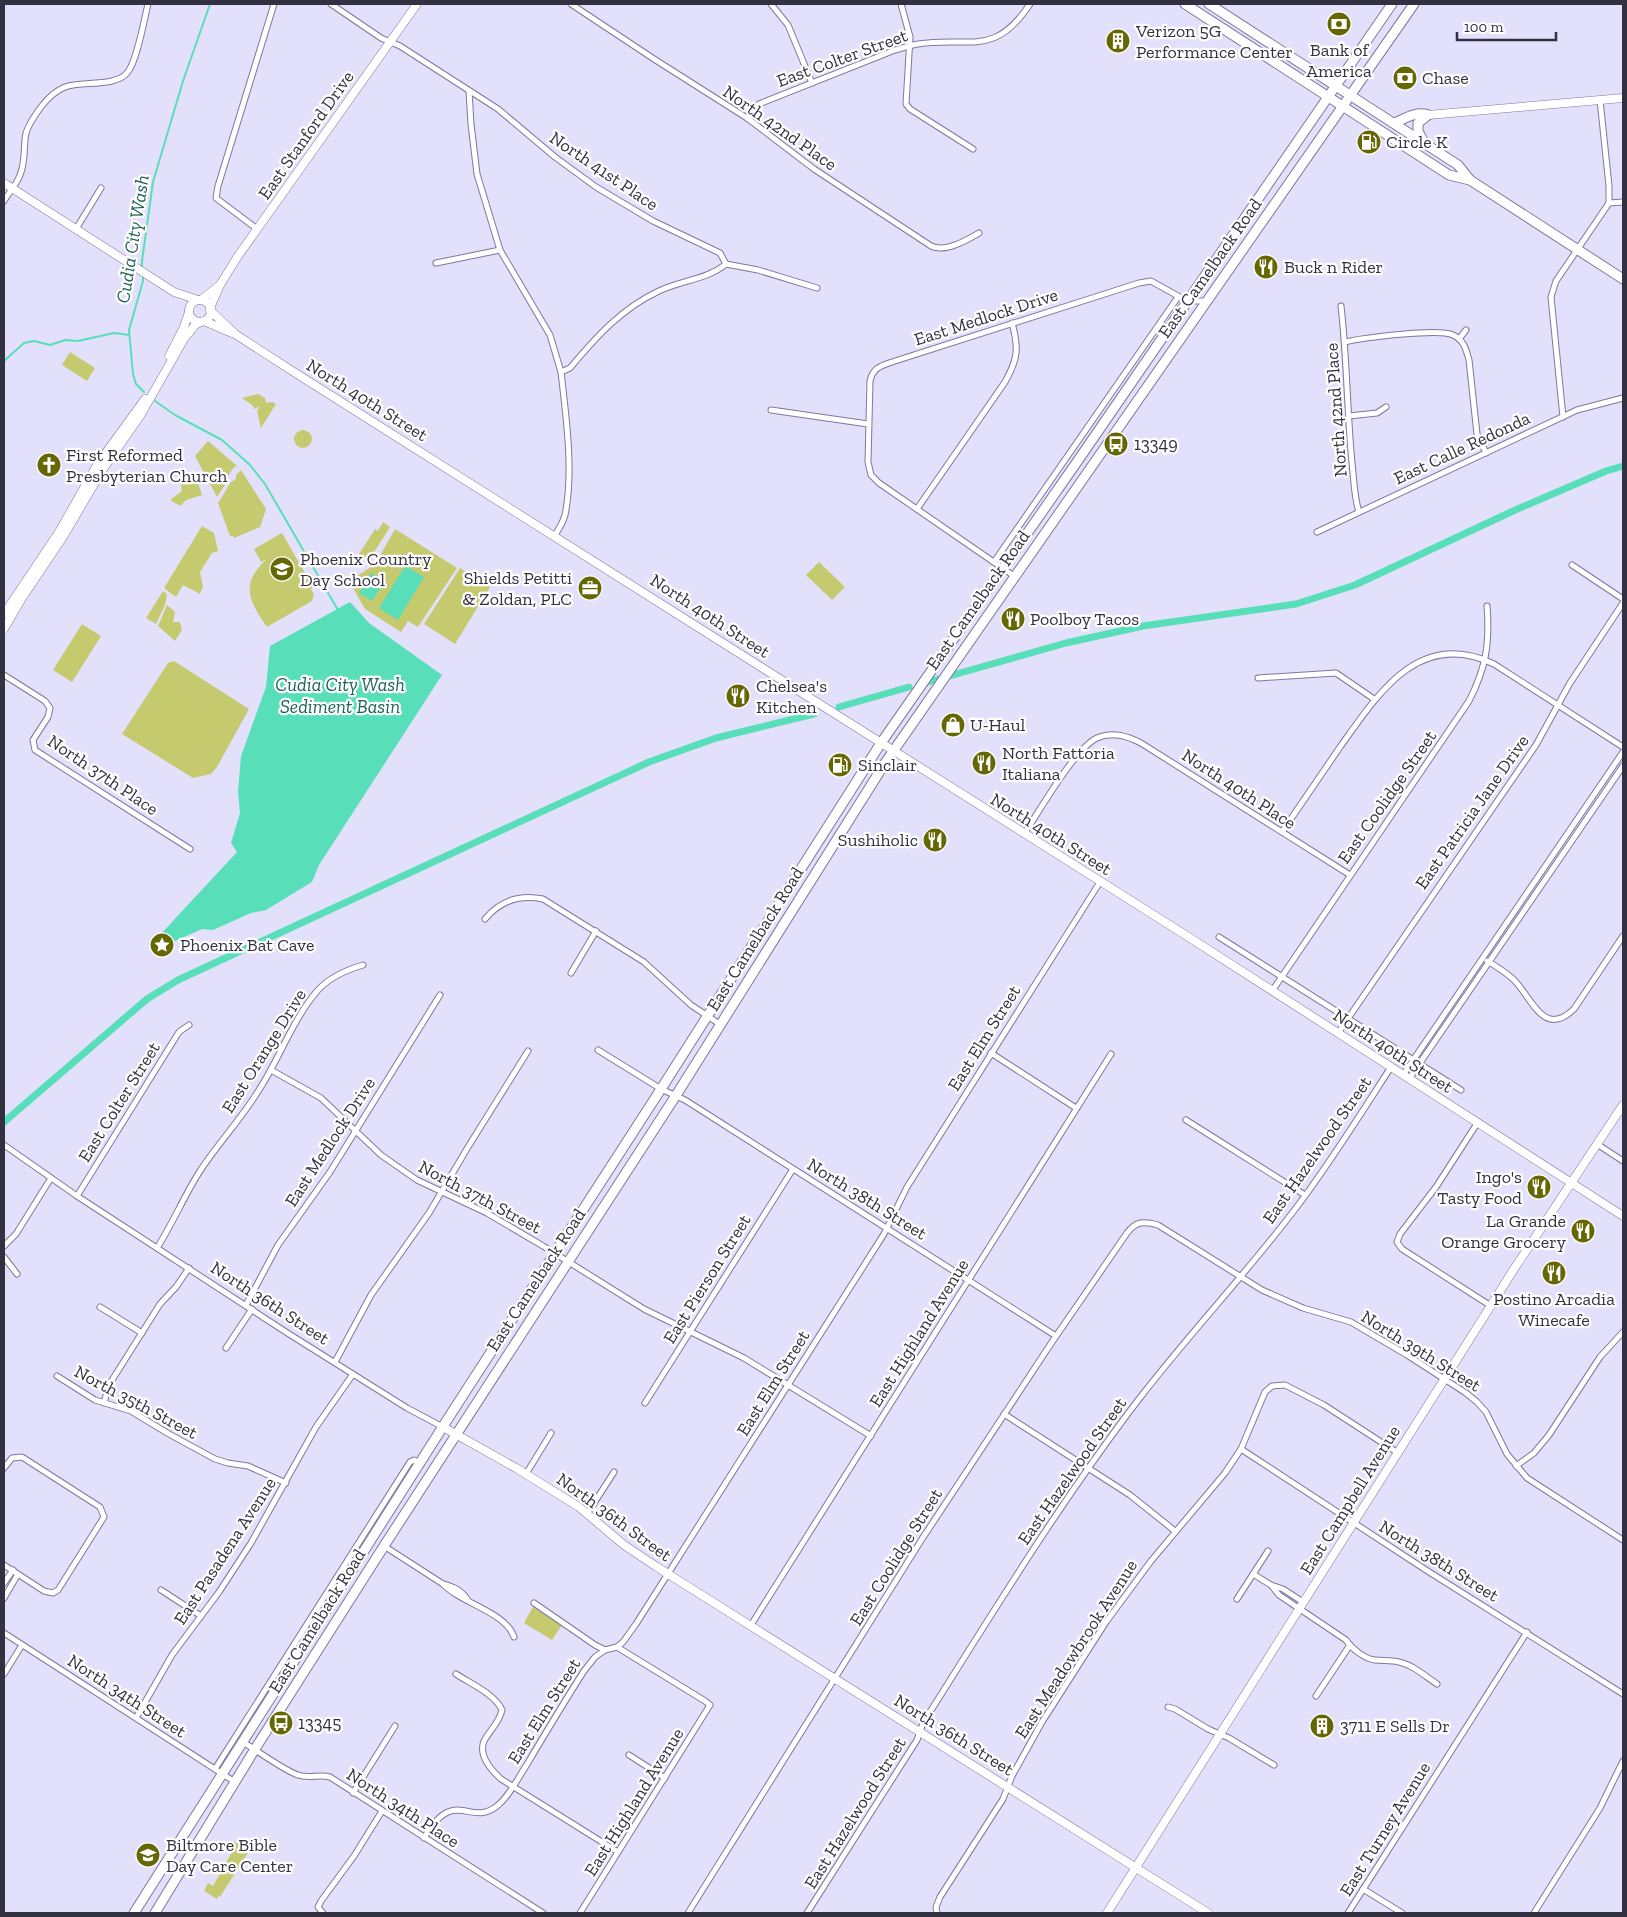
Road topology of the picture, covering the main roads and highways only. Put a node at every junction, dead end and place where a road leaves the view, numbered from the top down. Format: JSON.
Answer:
{"nodes":[{"id":1,"x":417,"y":4,"type":"edge"},
{"id":2,"x":1185,"y":4,"type":"edge"},
{"id":3,"x":1209,"y":4,"type":"edge"},
{"id":4,"x":1392,"y":4,"type":"edge"},
{"id":5,"x":1414,"y":4,"type":"edge"},
{"id":6,"x":1335,"y":84,"type":"junction"},
{"id":7,"x":1350,"y":94,"type":"junction"},
{"id":8,"x":1327,"y":96,"type":"junction"},
{"id":9,"x":1623,"y":98,"type":"edge"},
{"id":10,"x":1342,"y":106,"type":"junction"},
{"id":11,"x":1428,"y":115,"type":"junction"},
{"id":12,"x":1395,"y":123,"type":"junction"},
{"id":13,"x":1424,"y":142,"type":"junction"},
{"id":14,"x":1470,"y":180,"type":"junction"},
{"id":15,"x":4,"y":183,"type":"edge"},
{"id":16,"x":1258,"y":197,"type":"junction"},
{"id":17,"x":1273,"y":207,"type":"junction"},
{"id":18,"x":1623,"y":279,"type":"edge"},
{"id":19,"x":220,"y":285,"type":"junction"},
{"id":20,"x":174,"y":292,"type":"junction"},
{"id":21,"x":200,"y":300,"type":"junction"},
{"id":22,"x":210,"y":309,"type":"junction"},
{"id":23,"x":189,"y":312,"type":"junction"},
{"id":24,"x":203,"y":321,"type":"junction"},
{"id":25,"x":234,"y":334,"type":"junction"},
{"id":26,"x":4,"y":614,"type":"edge"},
{"id":27,"x":4,"y":629,"type":"edge"},
{"id":28,"x":881,"y":743,"type":"junction"},
{"id":29,"x":894,"y":751,"type":"junction"},
{"id":30,"x":781,"y":900,"type":"junction"},
{"id":31,"x":793,"y":910,"type":"junction"},
{"id":32,"x":1623,"y":1105,"type":"edge"},
{"id":33,"x":1621,"y":1114,"type":"edge"},
{"id":34,"x":1571,"y":1182,"type":"junction"},
{"id":35,"x":1623,"y":1216,"type":"edge"},
{"id":36,"x":443,"y":1427,"type":"junction"},
{"id":37,"x":456,"y":1434,"type":"junction"},
{"id":38,"x":329,"y":1598,"type":"junction"},
{"id":39,"x":345,"y":1608,"type":"junction"},
{"id":40,"x":1135,"y":1868,"type":"junction"},
{"id":41,"x":145,"y":1896,"type":"junction"},
{"id":42,"x":157,"y":1910,"type":"edge"},
{"id":43,"x":134,"y":1913,"type":"edge"},
{"id":44,"x":1107,"y":1913,"type":"edge"},
{"id":45,"x":1208,"y":1913,"type":"edge"}],
"edges":[{"from":1,"to":19,"type":"main road","name":"East Stanford Drive"},
{"from":2,"to":8,"type":"main road"},
{"from":3,"to":6,"type":"main road"},
{"from":4,"to":6,"type":"main road","name":"East Camelback Road"},
{"from":5,"to":7,"type":"main road","name":"East Camelback Road"},
{"from":6,"to":7,"type":"main road"},
{"from":6,"to":8,"type":"main road","name":"East Camelback Road"},
{"from":7,"to":10,"type":"main road","name":"East Camelback Road"},
{"from":7,"to":12,"type":"main road"},
{"from":8,"to":10,"type":"main road"},
{"from":8,"to":16,"type":"main road","name":"East Camelback Road"},
{"from":9,"to":11,"type":"main road"},
{"from":10,"to":14,"type":"main road"},
{"from":10,"to":17,"type":"main road","name":"East Camelback Road"},
{"from":11,"to":12,"type":"main road"},
{"from":11,"to":13,"type":"main road"},
{"from":12,"to":13,"type":"main road"},
{"from":13,"to":14,"type":"main road"},
{"from":14,"to":18,"type":"main road"},
{"from":15,"to":20,"type":"main road"},
{"from":16,"to":17,"type":"main road"},
{"from":16,"to":28,"type":"main road","name":"East Camelback Road"},
{"from":17,"to":29,"type":"main road","name":"East Camelback Road"},
{"from":19,"to":21,"type":"main road","name":"East Stanford Drive"},
{"from":19,"to":22,"type":"main road","name":"East Stanford Drive"},
{"from":20,"to":21,"type":"main road"},
{"from":20,"to":23,"type":"main road"},
{"from":21,"to":22,"type":"main road"},
{"from":21,"to":23,"type":"main road"},
{"from":22,"to":24,"type":"main road"},
{"from":22,"to":25,"type":"main road","name":"North 40th Street"},
{"from":23,"to":24,"type":"main road"},
{"from":23,"to":26,"type":"main road"},
{"from":24,"to":25,"type":"main road","name":"North 40th Street"},
{"from":24,"to":27,"type":"main road"},
{"from":25,"to":28,"type":"main road","name":"North 40th Street"},
{"from":28,"to":29,"type":"main road","name":"North 40th Street"},
{"from":28,"to":30,"type":"main road","name":"East Camelback Road"},
{"from":29,"to":31,"type":"main road","name":"East Camelback Road"},
{"from":29,"to":34,"type":"main road","name":"North 40th Street"},
{"from":30,"to":31,"type":"main road"},
{"from":30,"to":36,"type":"main road","name":"East Camelback Road"},
{"from":31,"to":37,"type":"main road","name":"East Camelback Road"},
{"from":32,"to":33,"type":"main road","name":"East Campbell Avenue"},
{"from":33,"to":34,"type":"main road","name":"East Campbell Avenue"},
{"from":34,"to":35,"type":"main road","name":"North 40th Street"},
{"from":34,"to":40,"type":"main road","name":"East Campbell Avenue"},
{"from":36,"to":37,"type":"main road","name":"North 36th Street"},
{"from":36,"to":38,"type":"main road","name":"East Camelback Road"},
{"from":37,"to":39,"type":"main road","name":"East Camelback Road"},
{"from":37,"to":40,"type":"main road","name":"North 36th Street"},
{"from":38,"to":39,"type":"main road"},
{"from":38,"to":41,"type":"main road","name":"East Camelback Road"},
{"from":39,"to":42,"type":"main road","name":"East Camelback Road"},
{"from":40,"to":44,"type":"main road","name":"East Campbell Avenue"},
{"from":40,"to":45,"type":"main road","name":"North 36th Street"},
{"from":41,"to":42,"type":"main road"},
{"from":41,"to":43,"type":"main road","name":"East Camelback Road"}]}
